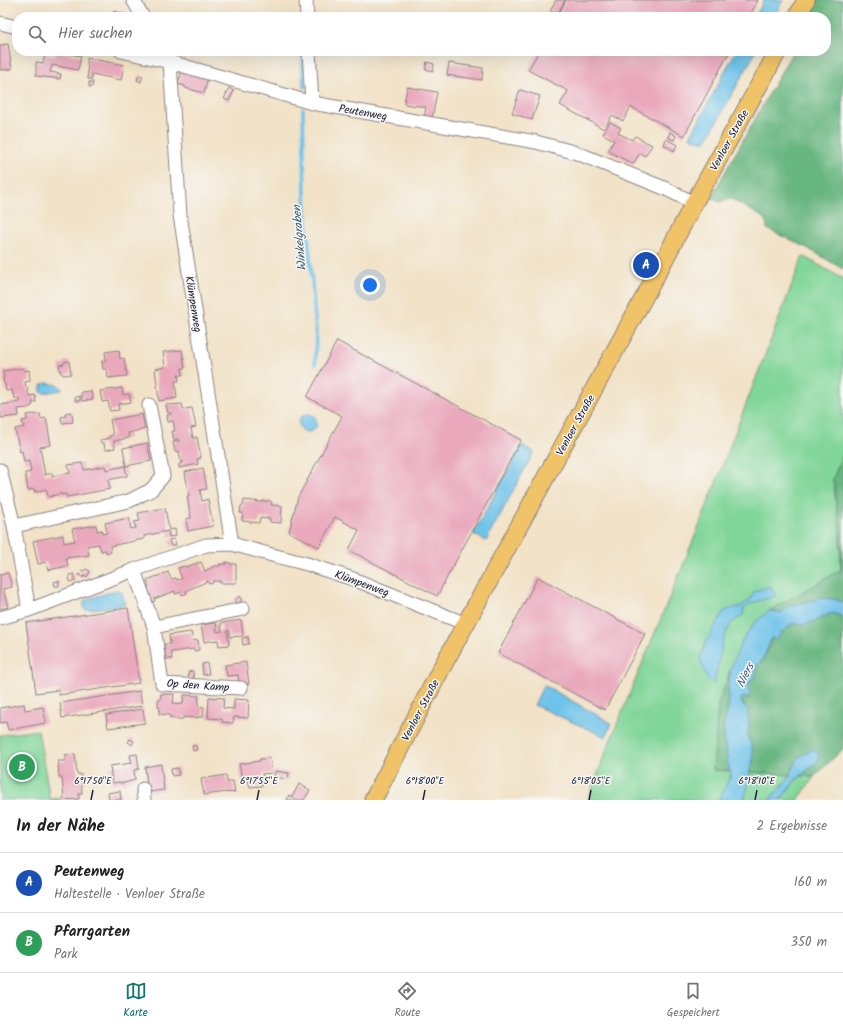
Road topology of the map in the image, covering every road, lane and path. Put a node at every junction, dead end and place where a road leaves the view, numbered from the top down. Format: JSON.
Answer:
{"nodes":[{"id":1,"x":133,"y":0,"type":"edge"},
{"id":2,"x":306,"y":0,"type":"edge"},
{"id":3,"x":806,"y":0,"type":"edge"},
{"id":4,"x":140,"y":12,"type":"edge"},
{"id":5,"x":307,"y":12,"type":"edge"},
{"id":6,"x":800,"y":12,"type":"edge"},
{"id":7,"x":0,"y":23,"type":"edge"},
{"id":8,"x":12,"y":26,"type":"edge"},
{"id":9,"x":166,"y":56,"type":"edge"},
{"id":10,"x":309,"y":56,"type":"edge"},
{"id":11,"x":775,"y":56,"type":"edge"},
{"id":12,"x":312,"y":103,"type":"junction"},
{"id":13,"x":694,"y":203,"type":"junction"},
{"id":14,"x":149,"y":405,"type":"dead end"},
{"id":15,"x":0,"y":470,"type":"edge"},
{"id":16,"x":14,"y":526,"type":"junction"},
{"id":17,"x":232,"y":544,"type":"junction"},
{"id":18,"x":134,"y":570,"type":"junction"},
{"id":19,"x":243,"y":609,"type":"dead end"},
{"id":20,"x":29,"y":610,"type":"junction"},
{"id":21,"x":0,"y":618,"type":"edge"},
{"id":22,"x":466,"y":624,"type":"junction"},
{"id":23,"x":154,"y":627,"type":"junction"},
{"id":24,"x":241,"y":688,"type":"dead end"},
{"id":25,"x":373,"y":800,"type":"edge"}],
"edges":[{"from":1,"to":4,"type":"street"},
{"from":2,"to":5,"type":"street"},
{"from":3,"to":6,"type":"main road"},
{"from":7,"to":8,"type":"street"},
{"from":9,"to":12,"type":"street","name":"Peutenweg"},
{"from":9,"to":17,"type":"street","name":"Klümpenweg"},
{"from":10,"to":12,"type":"street"},
{"from":11,"to":13,"type":"main road","name":"Venloer Straße"},
{"from":12,"to":13,"type":"street","name":"Peutenweg"},
{"from":13,"to":22,"type":"main road","name":"Venloer Straße"},
{"from":14,"to":16,"type":"street"},
{"from":15,"to":16,"type":"street"},
{"from":16,"to":20,"type":"street"},
{"from":17,"to":18,"type":"street","name":"Klümpenweg"},
{"from":17,"to":22,"type":"street","name":"Klümpenweg"},
{"from":18,"to":20,"type":"street","name":"Klümpenweg"},
{"from":18,"to":23,"type":"street","name":"Op den Kamp"},
{"from":19,"to":23,"type":"street"},
{"from":20,"to":21,"type":"street","name":"Klümpenweg"},
{"from":22,"to":25,"type":"main road","name":"Venloer Straße"},
{"from":23,"to":24,"type":"street","name":"Op den Kamp"}]}
